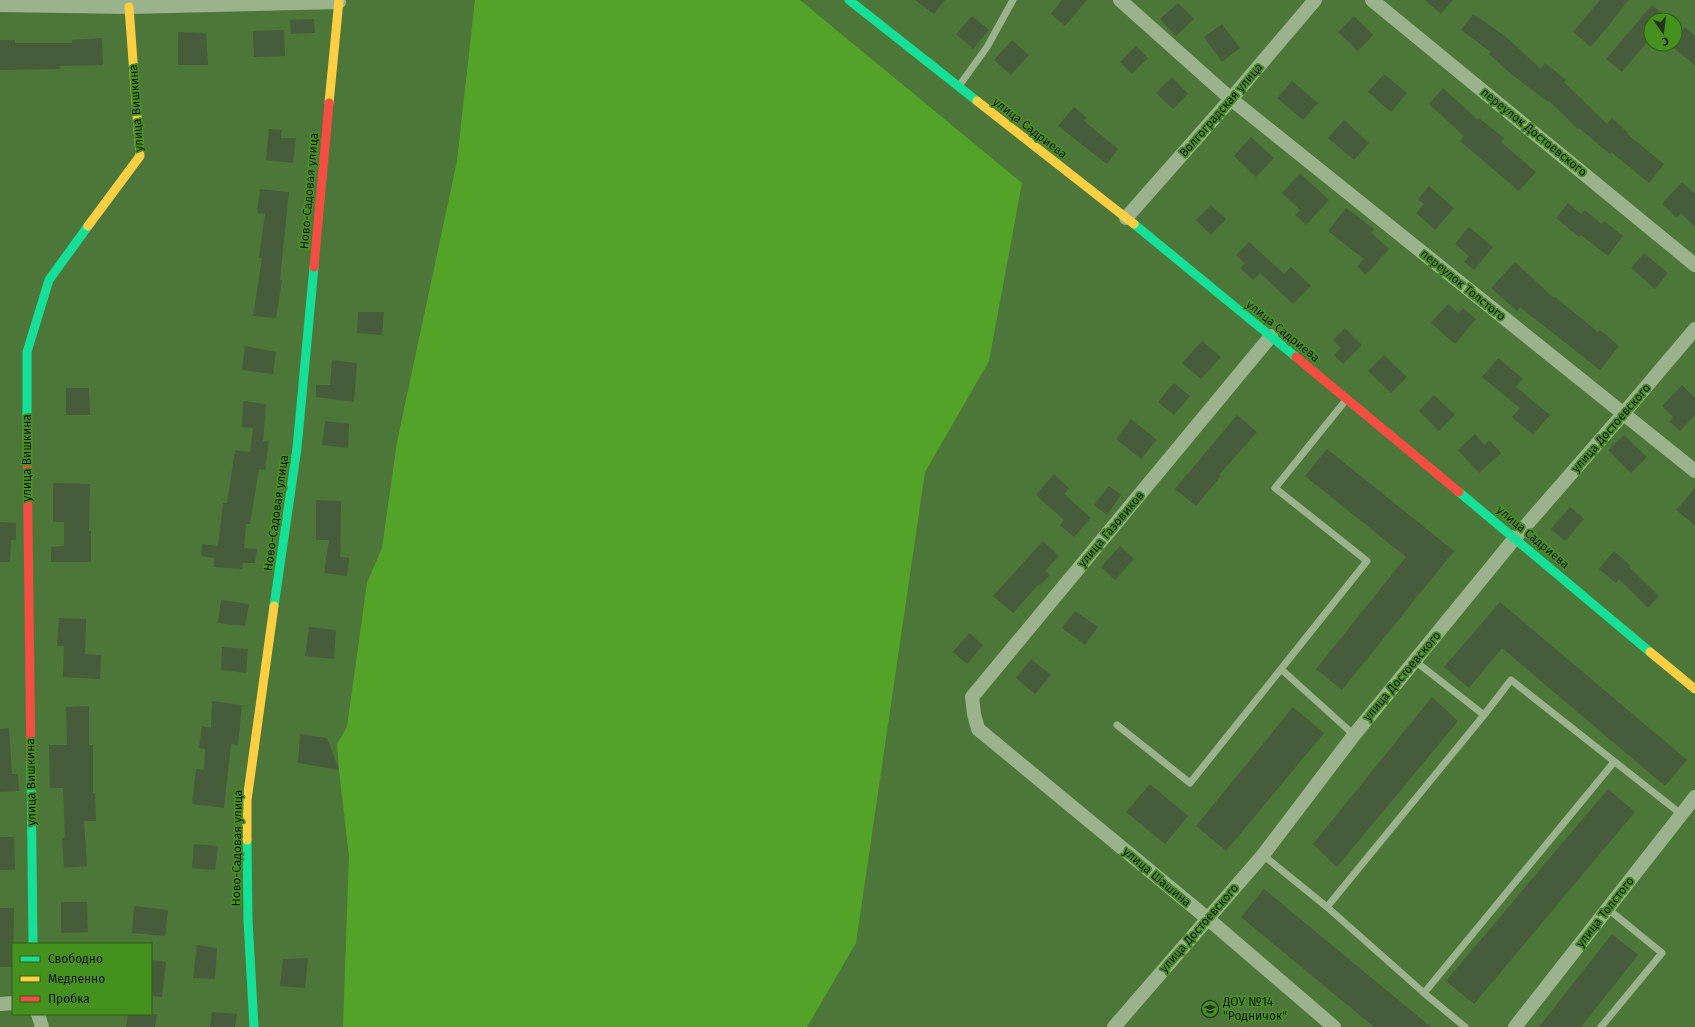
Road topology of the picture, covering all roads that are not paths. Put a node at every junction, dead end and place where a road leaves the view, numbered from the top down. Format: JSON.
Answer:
{"nodes":[{"id":1,"x":849,"y":0,"type":"edge"},
{"id":2,"x":1013,"y":0,"type":"edge"},
{"id":3,"x":1120,"y":0,"type":"edge"},
{"id":4,"x":1315,"y":0,"type":"edge"},
{"id":5,"x":1372,"y":0,"type":"edge"},
{"id":6,"x":339,"y":1,"type":"edge"},
{"id":7,"x":0,"y":5,"type":"edge"},
{"id":8,"x":129,"y":7,"type":"junction"},
{"id":9,"x":958,"y":86,"type":"junction"},
{"id":10,"x":1231,"y":99,"type":"junction"},
{"id":11,"x":1126,"y":218,"type":"junction"},
{"id":12,"x":1695,"y":265,"type":"edge"},
{"id":13,"x":1695,"y":329,"type":"edge"},
{"id":14,"x":1271,"y":336,"type":"junction"},
{"id":15,"x":1347,"y":399,"type":"junction"},
{"id":16,"x":1623,"y":414,"type":"junction"},
{"id":17,"x":1695,"y":471,"type":"edge"},
{"id":18,"x":1515,"y":538,"type":"junction"},
{"id":19,"x":1415,"y":661,"type":"junction"},
{"id":20,"x":1281,"y":669,"type":"junction"},
{"id":21,"x":1695,"y":689,"type":"edge"},
{"id":22,"x":1484,"y":715,"type":"junction"},
{"id":23,"x":1117,"y":725,"type":"dead end"},
{"id":24,"x":978,"y":729,"type":"joint"},
{"id":25,"x":1354,"y":735,"type":"junction"},
{"id":26,"x":1614,"y":762,"type":"junction"},
{"id":27,"x":1695,"y":797,"type":"edge"},
{"id":28,"x":1681,"y":814,"type":"junction"},
{"id":29,"x":1263,"y":855,"type":"junction"},
{"id":30,"x":1327,"y":907,"type":"junction"},
{"id":31,"x":1608,"y":909,"type":"junction"},
{"id":32,"x":1208,"y":918,"type":"junction"},
{"id":33,"x":33,"y":943,"type":"edge"},
{"id":34,"x":1424,"y":994,"type":"junction"},
{"id":35,"x":12,"y":1003,"type":"edge"},
{"id":36,"x":0,"y":1004,"type":"edge"},
{"id":37,"x":38,"y":1015,"type":"edge"},
{"id":38,"x":42,"y":1027,"type":"edge"},
{"id":39,"x":254,"y":1027,"type":"edge"},
{"id":40,"x":1114,"y":1027,"type":"edge"},
{"id":41,"x":1334,"y":1027,"type":"edge"},
{"id":42,"x":1465,"y":1027,"type":"edge"},
{"id":43,"x":1515,"y":1027,"type":"edge"},
{"id":44,"x":1601,"y":1027,"type":"edge"}],
"edges":[{"from":1,"to":9,"type":"street","name":"улица Садриева"},
{"from":2,"to":9,"type":"lane"},
{"from":3,"to":10,"type":"street","name":"переулок Толстого"},
{"from":4,"to":10,"type":"street","name":"Волгоградская улица"},
{"from":5,"to":12,"type":"street","name":"переулок Достоевского"},
{"from":6,"to":8,"type":"street"},
{"from":6,"to":39,"type":"street","name":"Ново-Садовая улица"},
{"from":7,"to":8,"type":"street"},
{"from":8,"to":33,"type":"street","name":"улица Вишкина"},
{"from":9,"to":11,"type":"street","name":"улица Садриева"},
{"from":10,"to":11,"type":"street","name":"Волгоградская улица"},
{"from":10,"to":16,"type":"street","name":"переулок Толстого"},
{"from":11,"to":14,"type":"street","name":"улица Садриева"},
{"from":13,"to":16,"type":"street","name":"улица Достоевского"},
{"from":14,"to":15,"type":"street","name":"улица Садриева"},
{"from":14,"to":24,"type":"street","name":"улица Газовиков"},
{"from":15,"to":18,"type":"street","name":"улица Садриева"},
{"from":15,"to":20,"type":"lane"},
{"from":16,"to":17,"type":"street","name":"переулок Толстого"},
{"from":16,"to":18,"type":"street","name":"улица Достоевского"},
{"from":18,"to":19,"type":"street","name":"улица Достоевского"},
{"from":18,"to":21,"type":"street","name":"улица Садриева"},
{"from":19,"to":22,"type":"lane"},
{"from":19,"to":25,"type":"street","name":"улица Достоевского"},
{"from":20,"to":23,"type":"lane"},
{"from":20,"to":25,"type":"lane"},
{"from":22,"to":26,"type":"lane"},
{"from":22,"to":30,"type":"lane"},
{"from":24,"to":32,"type":"street","name":"улица Шашина"},
{"from":25,"to":29,"type":"street","name":"улица Достоевского"},
{"from":26,"to":28,"type":"lane"},
{"from":26,"to":34,"type":"lane"},
{"from":27,"to":28,"type":"street","name":"улица Толстого"},
{"from":28,"to":31,"type":"street","name":"улица Толстого"},
{"from":29,"to":30,"type":"lane"},
{"from":29,"to":32,"type":"street","name":"улица Достоевского"},
{"from":30,"to":34,"type":"lane"},
{"from":31,"to":43,"type":"street","name":"улица Толстого"},
{"from":31,"to":44,"type":"lane"},
{"from":32,"to":40,"type":"street","name":"улица Достоевского"},
{"from":32,"to":41,"type":"street","name":"улица Шашина"},
{"from":34,"to":42,"type":"lane"},
{"from":35,"to":36,"type":"street"},
{"from":37,"to":38,"type":"street"}]}
